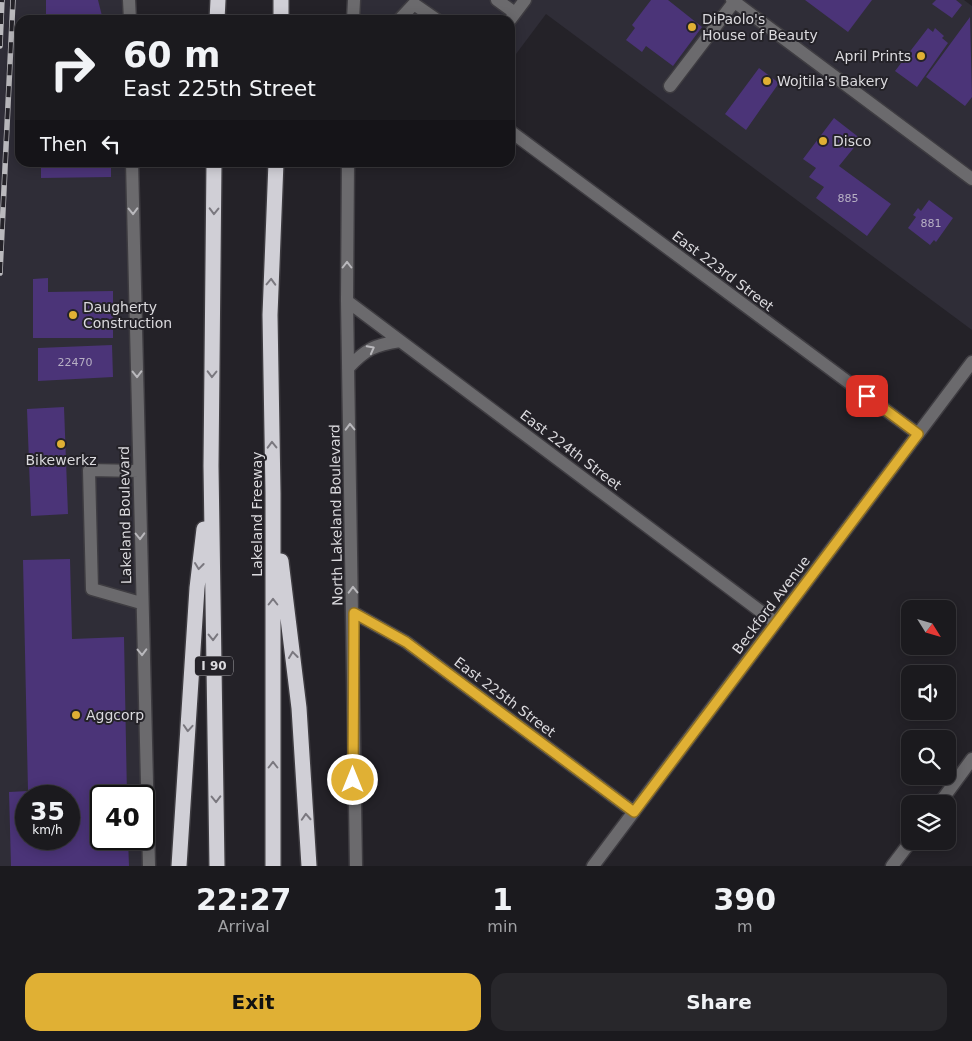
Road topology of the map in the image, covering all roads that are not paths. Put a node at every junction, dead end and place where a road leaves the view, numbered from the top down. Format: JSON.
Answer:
{"nodes":[{"id":1,"x":129,"y":0,"type":"edge"},
{"id":2,"x":218,"y":0,"type":"edge"},
{"id":3,"x":282,"y":0,"type":"edge"},
{"id":4,"x":497,"y":0,"type":"edge"},
{"id":5,"x":525,"y":0,"type":"edge"},
{"id":6,"x":733,"y":1,"type":"edge"},
{"id":7,"x":130,"y":15,"type":"edge"},
{"id":8,"x":217,"y":15,"type":"edge"},
{"id":9,"x":281,"y":15,"type":"edge"},
{"id":10,"x":404,"y":15,"type":"edge"},
{"id":11,"x":430,"y":15,"type":"edge"},
{"id":12,"x":510,"y":15,"type":"edge"},
{"id":13,"x":514,"y":15,"type":"edge"},
{"id":14,"x":670,"y":86,"type":"dead end"},
{"id":15,"x":515,"y":135,"type":"edge"},
{"id":16,"x":132,"y":167,"type":"edge"},
{"id":17,"x":214,"y":167,"type":"edge"},
{"id":18,"x":276,"y":167,"type":"edge"},
{"id":19,"x":348,"y":167,"type":"edge"},
{"id":20,"x":972,"y":179,"type":"edge"},
{"id":21,"x":347,"y":302,"type":"junction"},
{"id":22,"x":400,"y":341,"type":"junction"},
{"id":23,"x":972,"y":362,"type":"edge"},
{"id":24,"x":348,"y":368,"type":"junction"},
{"id":25,"x":918,"y":434,"type":"junction"},
{"id":26,"x":211,"y":466,"type":"junction"},
{"id":27,"x":139,"y":471,"type":"junction"},
{"id":28,"x":273,"y":493,"type":"junction"},
{"id":29,"x":141,"y":603,"type":"junction"},
{"id":30,"x":354,"y":613,"type":"junction"},
{"id":31,"x":776,"y":622,"type":"junction"},
{"id":32,"x":972,"y":760,"type":"edge"},
{"id":33,"x":946,"y":795,"type":"edge"},
{"id":34,"x":634,"y":812,"type":"junction"},
{"id":35,"x":904,"y":850,"type":"edge"},
{"id":36,"x":149,"y":866,"type":"edge"},
{"id":37,"x":179,"y":866,"type":"edge"},
{"id":38,"x":217,"y":866,"type":"edge"},
{"id":39,"x":273,"y":866,"type":"edge"},
{"id":40,"x":308,"y":866,"type":"edge"},
{"id":41,"x":356,"y":866,"type":"edge"},
{"id":42,"x":593,"y":866,"type":"edge"},
{"id":43,"x":892,"y":866,"type":"edge"}],
"edges":[{"from":1,"to":7,"type":"street"},
{"from":2,"to":8,"type":"highway"},
{"from":3,"to":9,"type":"highway"},
{"from":4,"to":12,"type":"street"},
{"from":5,"to":13,"type":"street"},
{"from":6,"to":14,"type":"street"},
{"from":6,"to":20,"type":"street"},
{"from":10,"to":11,"type":"street"},
{"from":15,"to":25,"type":"street","name":"East 223rd Street"},
{"from":16,"to":27,"type":"street","name":"Lakeland Boulevard","one_way":true},
{"from":17,"to":26,"type":"highway","number":"I 90","one_way":true},
{"from":28,"to":18,"type":"highway","name":"Lakeland Freeway","one_way":true},
{"from":21,"to":19,"type":"street","name":"North Lakeland Boulevard","one_way":true},
{"from":21,"to":22,"type":"street","name":"East 224th Street"},
{"from":21,"to":24,"type":"street","name":"North Lakeland Boulevard"},
{"from":24,"to":22,"type":"street","one_way":true},
{"from":22,"to":31,"type":"street","name":"East 224th Street"},
{"from":23,"to":25,"type":"street","name":"Beckford Avenue"},
{"from":30,"to":24,"type":"street","name":"North Lakeland Boulevard","one_way":true},
{"from":25,"to":31,"type":"street","name":"Beckford Avenue"},
{"from":26,"to":37,"type":"highway","one_way":true},
{"from":26,"to":38,"type":"highway","number":"I 90","one_way":true},
{"from":27,"to":29,"type":"street","name":"Lakeland Boulevard","one_way":true},
{"from":27,"to":29,"type":"street"},
{"from":39,"to":28,"type":"highway","name":"Lakeland Freeway","one_way":true},
{"from":40,"to":28,"type":"highway","one_way":true},
{"from":29,"to":36,"type":"street","name":"Lakeland Boulevard","one_way":true},
{"from":30,"to":34,"type":"street","name":"East 225th Street"},
{"from":30,"to":41,"type":"street","name":"North Lakeland Boulevard"},
{"from":31,"to":34,"type":"street","name":"Beckford Avenue"},
{"from":32,"to":33,"type":"street"},
{"from":34,"to":42,"type":"street","name":"Beckford Avenue"},
{"from":35,"to":43,"type":"street"}]}
